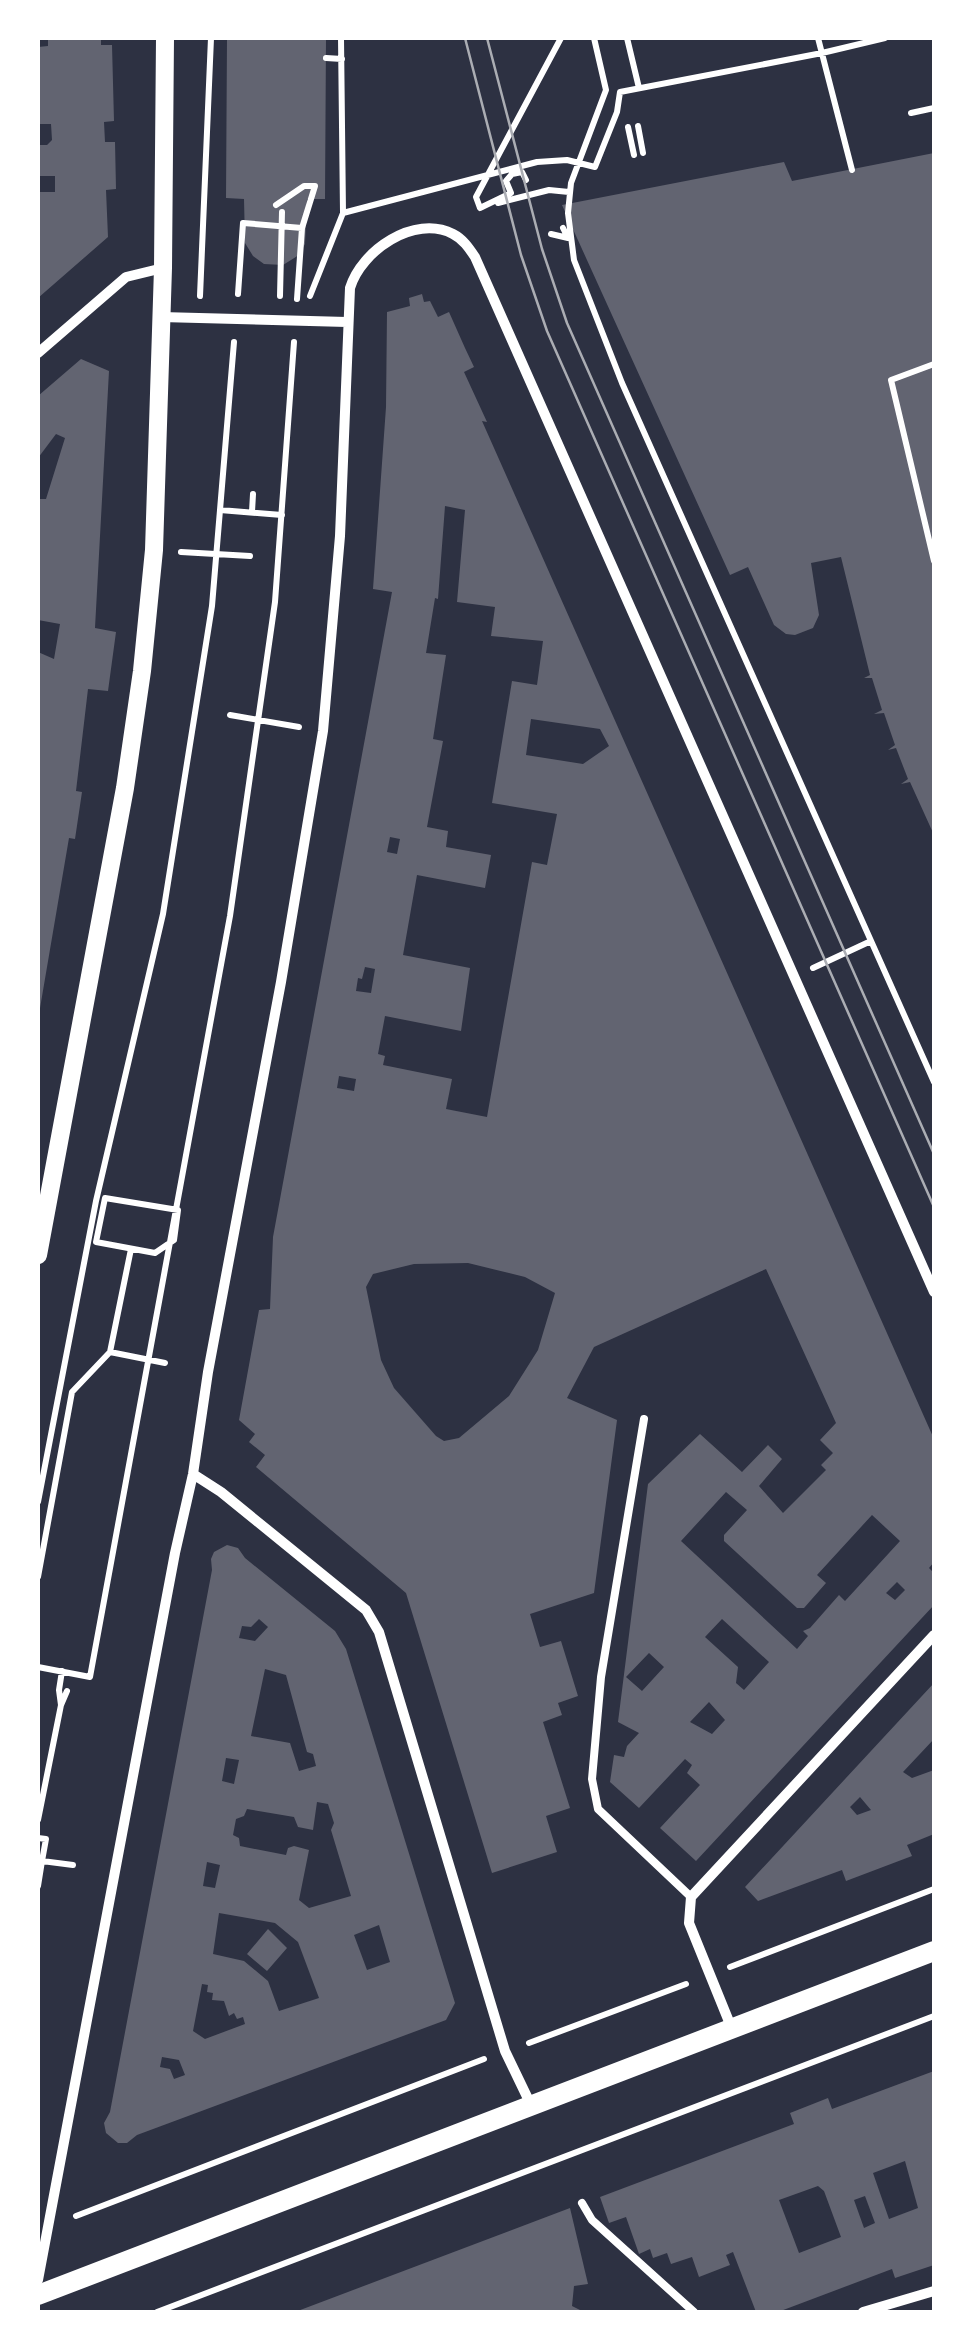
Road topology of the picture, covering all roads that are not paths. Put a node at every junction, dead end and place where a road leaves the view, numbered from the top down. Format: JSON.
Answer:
{"nodes":[{"id":1,"x":165,"y":38,"type":"edge"},
{"id":2,"x":163,"y":268,"type":"junction"},
{"id":3,"x":161,"y":317,"type":"junction"},
{"id":4,"x":347,"y":322,"type":"junction"},
{"id":5,"x":38,"y":353,"type":"edge"},
{"id":6,"x":38,"y":1256,"type":"edge"},
{"id":7,"x":934,"y":1292,"type":"edge"},
{"id":8,"x":644,"y":1419,"type":"dead end"},
{"id":9,"x":194,"y":1474,"type":"junction"},
{"id":10,"x":934,"y":1636,"type":"edge"},
{"id":11,"x":690,"y":1897,"type":"junction"},
{"id":12,"x":934,"y":1951,"type":"edge"},
{"id":13,"x":732,"y":2029,"type":"junction"},
{"id":14,"x":531,"y":2105,"type":"junction"},
{"id":15,"x":582,"y":2203,"type":"dead end"},
{"id":16,"x":38,"y":2280,"type":"edge"},
{"id":17,"x":934,"y":2291,"type":"edge"},
{"id":18,"x":38,"y":2295,"type":"edge"},
{"id":19,"x":694,"y":2312,"type":"edge"},
{"id":20,"x":863,"y":2312,"type":"edge"}],
"edges":[{"from":1,"to":2,"type":"street"},
{"from":2,"to":3,"type":"street"},
{"from":2,"to":5,"type":"street"},
{"from":3,"to":4,"type":"street"},
{"from":3,"to":6,"type":"street"},
{"from":4,"to":7,"type":"street"},
{"from":4,"to":9,"type":"street"},
{"from":8,"to":11,"type":"lane"},
{"from":9,"to":14,"type":"street"},
{"from":9,"to":16,"type":"street"},
{"from":10,"to":11,"type":"street"},
{"from":11,"to":13,"type":"street"},
{"from":12,"to":13,"type":"main road"},
{"from":13,"to":14,"type":"main road"},
{"from":14,"to":18,"type":"main road"},
{"from":15,"to":19,"type":"lane"},
{"from":17,"to":20,"type":"street"}]}
